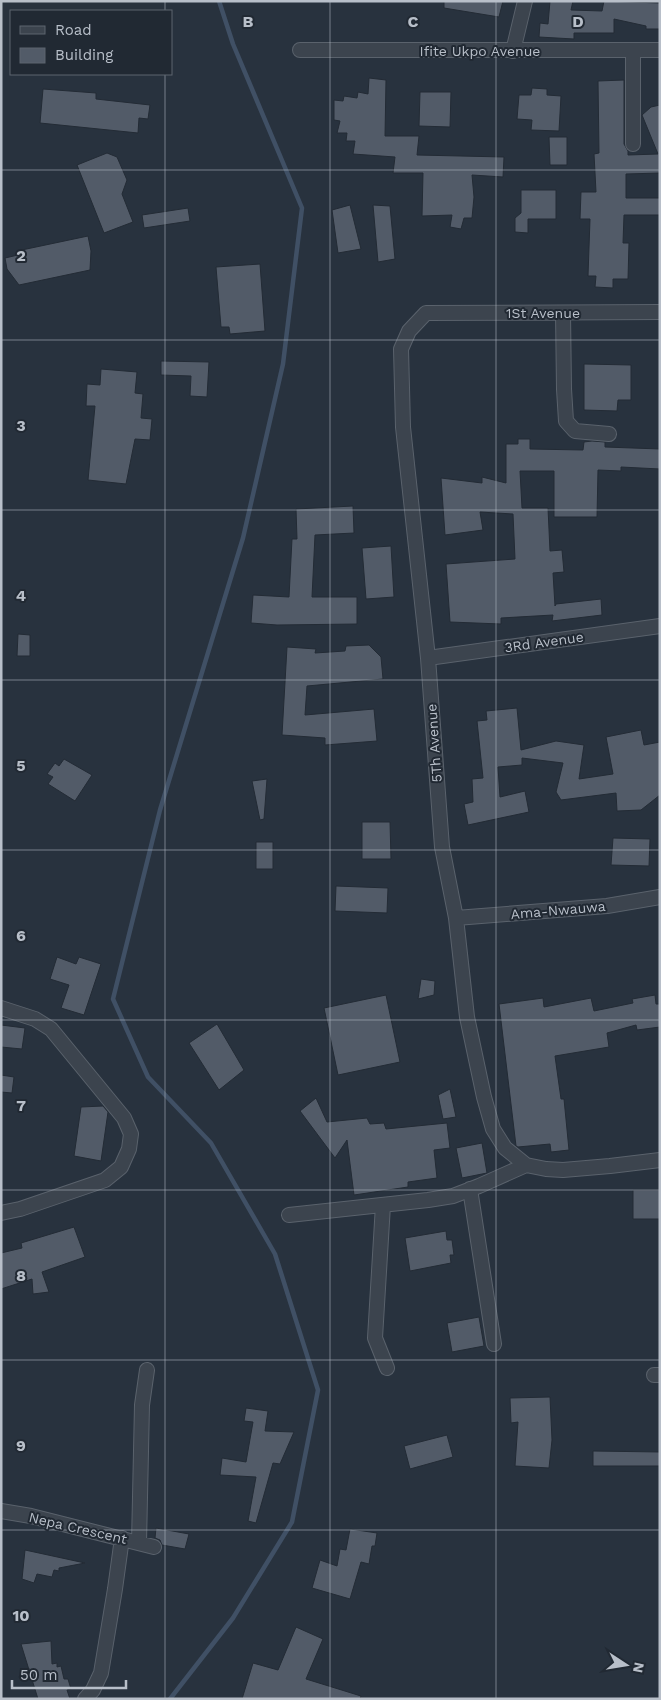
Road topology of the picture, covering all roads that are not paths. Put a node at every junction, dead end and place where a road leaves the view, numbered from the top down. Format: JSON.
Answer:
{"nodes":[{"id":1,"x":525,"y":1,"type":"edge"},
{"id":2,"x":300,"y":50,"type":"dead end"},
{"id":3,"x":660,"y":50,"type":"edge"},
{"id":4,"x":512,"y":51,"type":"junction"},
{"id":5,"x":633,"y":51,"type":"junction"},
{"id":6,"x":633,"y":144,"type":"dead end"},
{"id":7,"x":660,"y":312,"type":"edge"},
{"id":8,"x":426,"y":313,"type":"joint"},
{"id":9,"x":563,"y":313,"type":"junction"},
{"id":10,"x":609,"y":434,"type":"dead end"},
{"id":11,"x":660,"y":626,"type":"edge"},
{"id":12,"x":428,"y":658,"type":"junction"},
{"id":13,"x":660,"y":897,"type":"edge"},
{"id":14,"x":456,"y":918,"type":"junction"},
{"id":15,"x":1,"y":1008,"type":"edge"},
{"id":16,"x":660,"y":1160,"type":"edge"},
{"id":17,"x":526,"y":1164,"type":"junction"},
{"id":18,"x":470,"y":1189,"type":"junction"},
{"id":19,"x":383,"y":1205,"type":"junction"},
{"id":20,"x":1,"y":1213,"type":"edge"},
{"id":21,"x":290,"y":1215,"type":"dead end"},
{"id":22,"x":494,"y":1344,"type":"dead end"},
{"id":23,"x":387,"y":1368,"type":"dead end"},
{"id":24,"x":146,"y":1370,"type":"dead end"},
{"id":25,"x":1,"y":1512,"type":"edge"},
{"id":26,"x":122,"y":1538,"type":"junction"},
{"id":27,"x":139,"y":1542,"type":"junction"},
{"id":28,"x":154,"y":1547,"type":"dead end"},
{"id":29,"x":86,"y":1699,"type":"edge"}],
"edges":[{"from":1,"to":4,"type":"street"},
{"from":2,"to":4,"type":"street","name":"Ifite Ukpo Avenue"},
{"from":3,"to":5,"type":"street","name":"Ifite Ukpo Avenue"},
{"from":4,"to":5,"type":"street","name":"Ifite Ukpo Avenue"},
{"from":5,"to":6,"type":"street"},
{"from":7,"to":9,"type":"street","name":"1St Avenue"},
{"from":8,"to":9,"type":"street","name":"1St Avenue"},
{"from":8,"to":12,"type":"street","name":"5Th Avenue"},
{"from":9,"to":10,"type":"street"},
{"from":11,"to":12,"type":"street","name":"3Rd Avenue"},
{"from":12,"to":14,"type":"street","name":"5Th Avenue"},
{"from":13,"to":14,"type":"street","name":"Ama-Nwauwa"},
{"from":14,"to":17,"type":"street","name":"5Th Avenue"},
{"from":15,"to":20,"type":"street"},
{"from":16,"to":17,"type":"street"},
{"from":17,"to":18,"type":"street"},
{"from":18,"to":19,"type":"street"},
{"from":18,"to":22,"type":"street"},
{"from":19,"to":21,"type":"street"},
{"from":19,"to":23,"type":"street"},
{"from":24,"to":27,"type":"street"},
{"from":25,"to":26,"type":"street","name":"Nepa Crescent"},
{"from":26,"to":27,"type":"street","name":"Nepa Crescent"},
{"from":26,"to":29,"type":"street"},
{"from":27,"to":28,"type":"street","name":"Nepa Crescent"}]}
